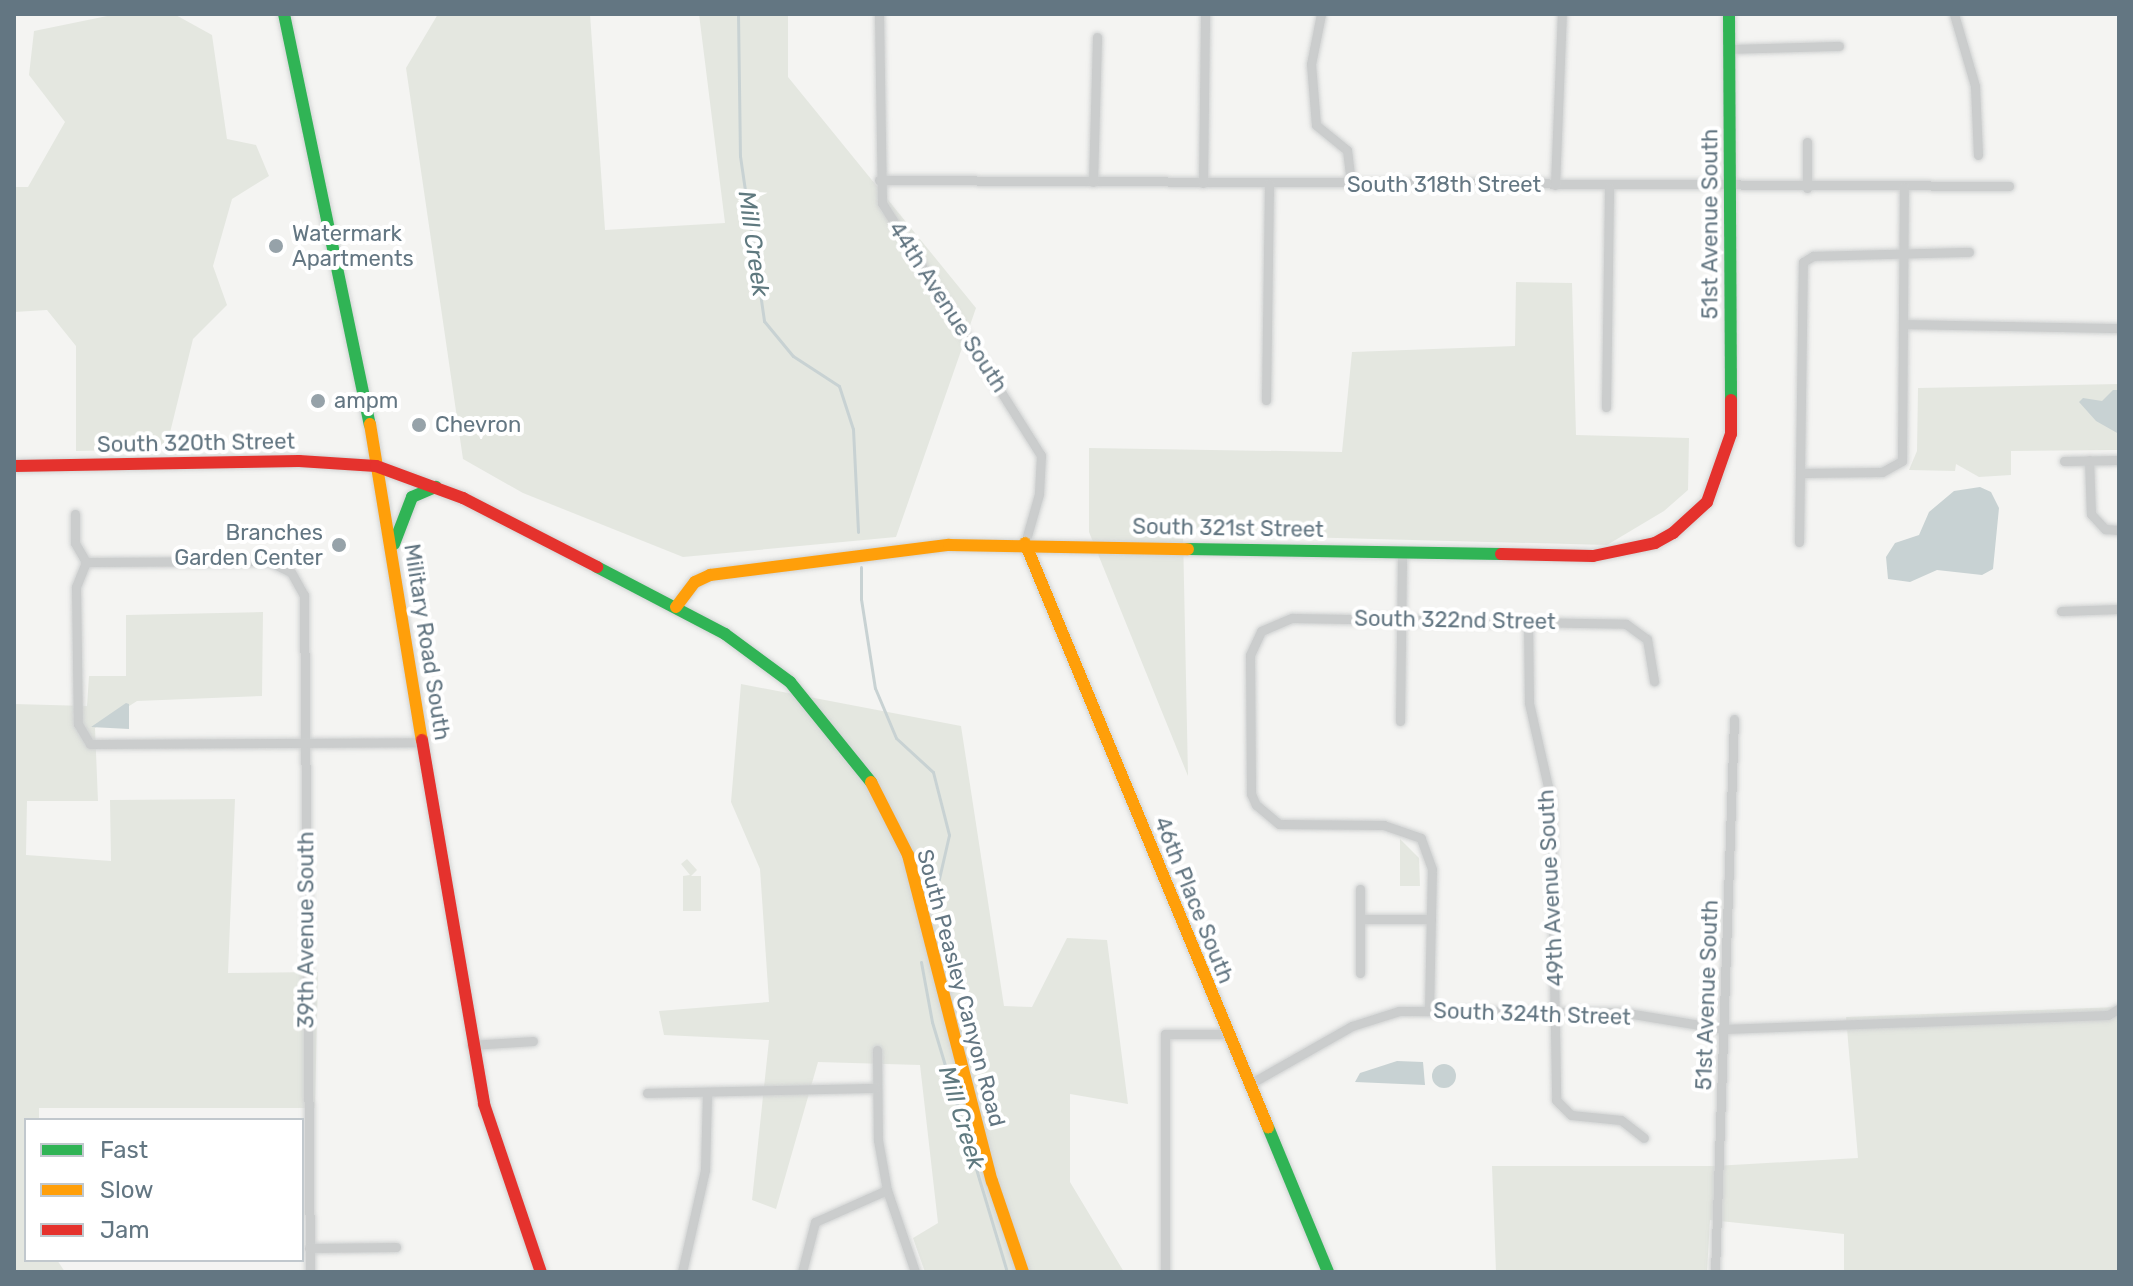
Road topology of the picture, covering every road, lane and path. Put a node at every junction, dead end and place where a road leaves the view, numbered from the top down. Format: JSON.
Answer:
{"nodes":[{"id":1,"x":284,"y":14,"type":"edge"},
{"id":2,"x":879,"y":14,"type":"edge"},
{"id":3,"x":1205,"y":14,"type":"edge"},
{"id":4,"x":1321,"y":14,"type":"edge"},
{"id":5,"x":1562,"y":14,"type":"edge"},
{"id":6,"x":1729,"y":14,"type":"edge"},
{"id":7,"x":1954,"y":14,"type":"edge"},
{"id":8,"x":1097,"y":37,"type":"dead end"},
{"id":9,"x":1839,"y":46,"type":"dead end"},
{"id":10,"x":1729,"y":49,"type":"junction"},
{"id":11,"x":1807,"y":142,"type":"dead end"},
{"id":12,"x":1978,"y":155,"type":"dead end"},
{"id":13,"x":879,"y":180,"type":"junction"},
{"id":14,"x":1093,"y":182,"type":"junction"},
{"id":15,"x":1203,"y":183,"type":"junction"},
{"id":16,"x":1269,"y":183,"type":"junction"},
{"id":17,"x":1351,"y":184,"type":"junction"},
{"id":18,"x":1555,"y":185,"type":"junction"},
{"id":19,"x":2009,"y":186,"type":"dead end"},
{"id":20,"x":1609,"y":187,"type":"junction"},
{"id":21,"x":1730,"y":187,"type":"junction"},
{"id":22,"x":1904,"y":187,"type":"junction"},
{"id":23,"x":1807,"y":188,"type":"junction"},
{"id":24,"x":1969,"y":252,"type":"dead end"},
{"id":25,"x":1905,"y":254,"type":"junction"},
{"id":26,"x":1906,"y":324,"type":"junction"},
{"id":27,"x":2119,"y":328,"type":"edge"},
{"id":28,"x":1266,"y":400,"type":"dead end"},
{"id":29,"x":1606,"y":407,"type":"dead end"},
{"id":30,"x":1731,"y":434,"type":"joint"},
{"id":31,"x":2089,"y":460,"type":"junction"},
{"id":32,"x":2119,"y":460,"type":"edge"},
{"id":33,"x":2064,"y":461,"type":"dead end"},
{"id":34,"x":14,"y":466,"type":"edge"},
{"id":35,"x":379,"y":467,"type":"junction"},
{"id":36,"x":1800,"y":473,"type":"junction"},
{"id":37,"x":436,"y":487,"type":"junction"},
{"id":38,"x":75,"y":514,"type":"dead end"},
{"id":39,"x":2119,"y":530,"type":"edge"},
{"id":40,"x":1799,"y":542,"type":"dead end"},
{"id":41,"x":1025,"y":543,"type":"junction"},
{"id":42,"x":392,"y":551,"type":"junction"},
{"id":43,"x":1402,"y":552,"type":"junction"},
{"id":44,"x":86,"y":562,"type":"junction"},
{"id":45,"x":676,"y":607,"type":"junction"},
{"id":46,"x":2119,"y":609,"type":"edge"},
{"id":47,"x":2061,"y":611,"type":"dead end"},
{"id":48,"x":1401,"y":617,"type":"junction"},
{"id":49,"x":1528,"y":621,"type":"junction"},
{"id":50,"x":1654,"y":681,"type":"dead end"},
{"id":51,"x":1734,"y":719,"type":"dead end"},
{"id":52,"x":1400,"y":721,"type":"dead end"},
{"id":53,"x":423,"y":742,"type":"junction"},
{"id":54,"x":305,"y":743,"type":"junction"},
{"id":55,"x":1360,"y":889,"type":"dead end"},
{"id":56,"x":1360,"y":919,"type":"junction"},
{"id":57,"x":1431,"y":919,"type":"junction"},
{"id":58,"x":1360,"y":973,"type":"dead end"},
{"id":59,"x":2118,"y":1009,"type":"edge"},
{"id":60,"x":1429,"y":1010,"type":"junction"},
{"id":61,"x":1556,"y":1012,"type":"junction"},
{"id":62,"x":1724,"y":1029,"type":"junction"},
{"id":63,"x":1228,"y":1034,"type":"junction"},
{"id":64,"x":533,"y":1041,"type":"dead end"},
{"id":65,"x":471,"y":1045,"type":"junction"},
{"id":66,"x":877,"y":1050,"type":"dead end"},
{"id":67,"x":1248,"y":1085,"type":"junction"},
{"id":68,"x":876,"y":1088,"type":"junction"},
{"id":69,"x":707,"y":1092,"type":"junction"},
{"id":70,"x":647,"y":1093,"type":"dead end"},
{"id":71,"x":1644,"y":1138,"type":"dead end"},
{"id":72,"x":305,"y":1179,"type":"edge"},
{"id":73,"x":887,"y":1190,"type":"junction"},
{"id":74,"x":396,"y":1247,"type":"dead end"},
{"id":75,"x":309,"y":1248,"type":"junction"},
{"id":76,"x":310,"y":1272,"type":"edge"},
{"id":77,"x":541,"y":1272,"type":"edge"},
{"id":78,"x":682,"y":1272,"type":"edge"},
{"id":79,"x":802,"y":1272,"type":"edge"},
{"id":80,"x":915,"y":1272,"type":"edge"},
{"id":81,"x":1023,"y":1272,"type":"edge"},
{"id":82,"x":1165,"y":1272,"type":"edge"},
{"id":83,"x":1328,"y":1272,"type":"edge"},
{"id":84,"x":1715,"y":1272,"type":"edge"}],
"edges":[{"from":1,"to":35,"type":"main road","name":"Military Road South"},
{"from":2,"to":13,"type":"street","name":"44th Avenue South"},
{"from":3,"to":15,"type":"street"},
{"from":4,"to":17,"type":"street"},
{"from":5,"to":18,"type":"street"},
{"from":6,"to":10,"type":"main road","name":"51st Avenue South"},
{"from":7,"to":12,"type":"street"},
{"from":8,"to":14,"type":"street"},
{"from":9,"to":10,"type":"street"},
{"from":10,"to":21,"type":"main road","name":"51st Avenue South"},
{"from":11,"to":23,"type":"street"},
{"from":13,"to":14,"type":"street","name":"South 318th Street"},
{"from":13,"to":41,"type":"street","name":"44th Avenue South"},
{"from":14,"to":15,"type":"street","name":"South 318th Street"},
{"from":15,"to":16,"type":"street","name":"South 318th Street"},
{"from":16,"to":17,"type":"street","name":"South 318th Street"},
{"from":16,"to":28,"type":"street"},
{"from":17,"to":18,"type":"street","name":"South 318th Street"},
{"from":18,"to":20,"type":"street","name":"South 318th Street"},
{"from":19,"to":22,"type":"street","name":"South 318th Street"},
{"from":20,"to":21,"type":"street","name":"South 318th Street"},
{"from":20,"to":29,"type":"street"},
{"from":21,"to":23,"type":"street","name":"South 318th Street"},
{"from":21,"to":30,"type":"main road","name":"51st Avenue South"},
{"from":22,"to":23,"type":"street","name":"South 318th Street"},
{"from":22,"to":25,"type":"street"},
{"from":24,"to":25,"type":"street"},
{"from":25,"to":26,"type":"street"},
{"from":25,"to":36,"type":"street"},
{"from":26,"to":27,"type":"street"},
{"from":26,"to":36,"type":"street"},
{"from":30,"to":43,"type":"main road","name":"South 321st Street"},
{"from":31,"to":32,"type":"street"},
{"from":31,"to":33,"type":"street"},
{"from":31,"to":39,"type":"street"},
{"from":34,"to":35,"type":"main road","name":"South 320th Street"},
{"from":35,"to":37,"type":"main road","name":"South Peasley Canyon Road"},
{"from":35,"to":42,"type":"main road","name":"Military Road South"},
{"from":36,"to":40,"type":"street"},
{"from":37,"to":42,"type":"main road"},
{"from":37,"to":45,"type":"main road","name":"South Peasley Canyon Road"},
{"from":38,"to":44,"type":"street"},
{"from":41,"to":43,"type":"main road","name":"South 321st Street"},
{"from":41,"to":45,"type":"main road","name":"South 321st Street"},
{"from":41,"to":63,"type":"main road","name":"46th Place South"},
{"from":42,"to":53,"type":"main road","name":"Military Road South"},
{"from":43,"to":48,"type":"street"},
{"from":44,"to":54,"type":"street","name":"39th Avenue South"},
{"from":44,"to":54,"type":"street"},
{"from":45,"to":81,"type":"main road","name":"South Peasley Canyon Road"},
{"from":46,"to":47,"type":"street"},
{"from":48,"to":49,"type":"street","name":"South 322nd Street"},
{"from":48,"to":52,"type":"street"},
{"from":48,"to":57,"type":"street","name":"South 322nd Street"},
{"from":49,"to":50,"type":"street","name":"South 322nd Street"},
{"from":49,"to":61,"type":"street","name":"49th Avenue South"},
{"from":51,"to":62,"type":"street","name":"51st Avenue South"},
{"from":53,"to":54,"type":"street"},
{"from":53,"to":65,"type":"main road","name":"Military Road South"},
{"from":54,"to":72,"type":"street","name":"39th Avenue South"},
{"from":55,"to":56,"type":"street"},
{"from":56,"to":57,"type":"street"},
{"from":56,"to":58,"type":"street"},
{"from":57,"to":60,"type":"street"},
{"from":59,"to":62,"type":"street","name":"South 324th Street"},
{"from":60,"to":61,"type":"street","name":"South 324th Street"},
{"from":60,"to":67,"type":"street","name":"South 324th Street"},
{"from":61,"to":62,"type":"street","name":"South 324th Street"},
{"from":61,"to":71,"type":"street","name":"49th Avenue South"},
{"from":62,"to":84,"type":"street","name":"51st Avenue South"},
{"from":63,"to":67,"type":"main road","name":"46th Place South"},
{"from":63,"to":82,"type":"street"},
{"from":64,"to":65,"type":"street"},
{"from":65,"to":77,"type":"main road","name":"Military Road South"},
{"from":66,"to":68,"type":"street"},
{"from":67,"to":83,"type":"main road","name":"46th Place South"},
{"from":68,"to":69,"type":"street"},
{"from":68,"to":73,"type":"street"},
{"from":69,"to":70,"type":"street"},
{"from":69,"to":78,"type":"street"},
{"from":72,"to":75,"type":"street","name":"39th Avenue South"},
{"from":73,"to":79,"type":"street"},
{"from":73,"to":80,"type":"street"},
{"from":74,"to":75,"type":"street"},
{"from":75,"to":76,"type":"street","name":"39th Avenue South"}]}
